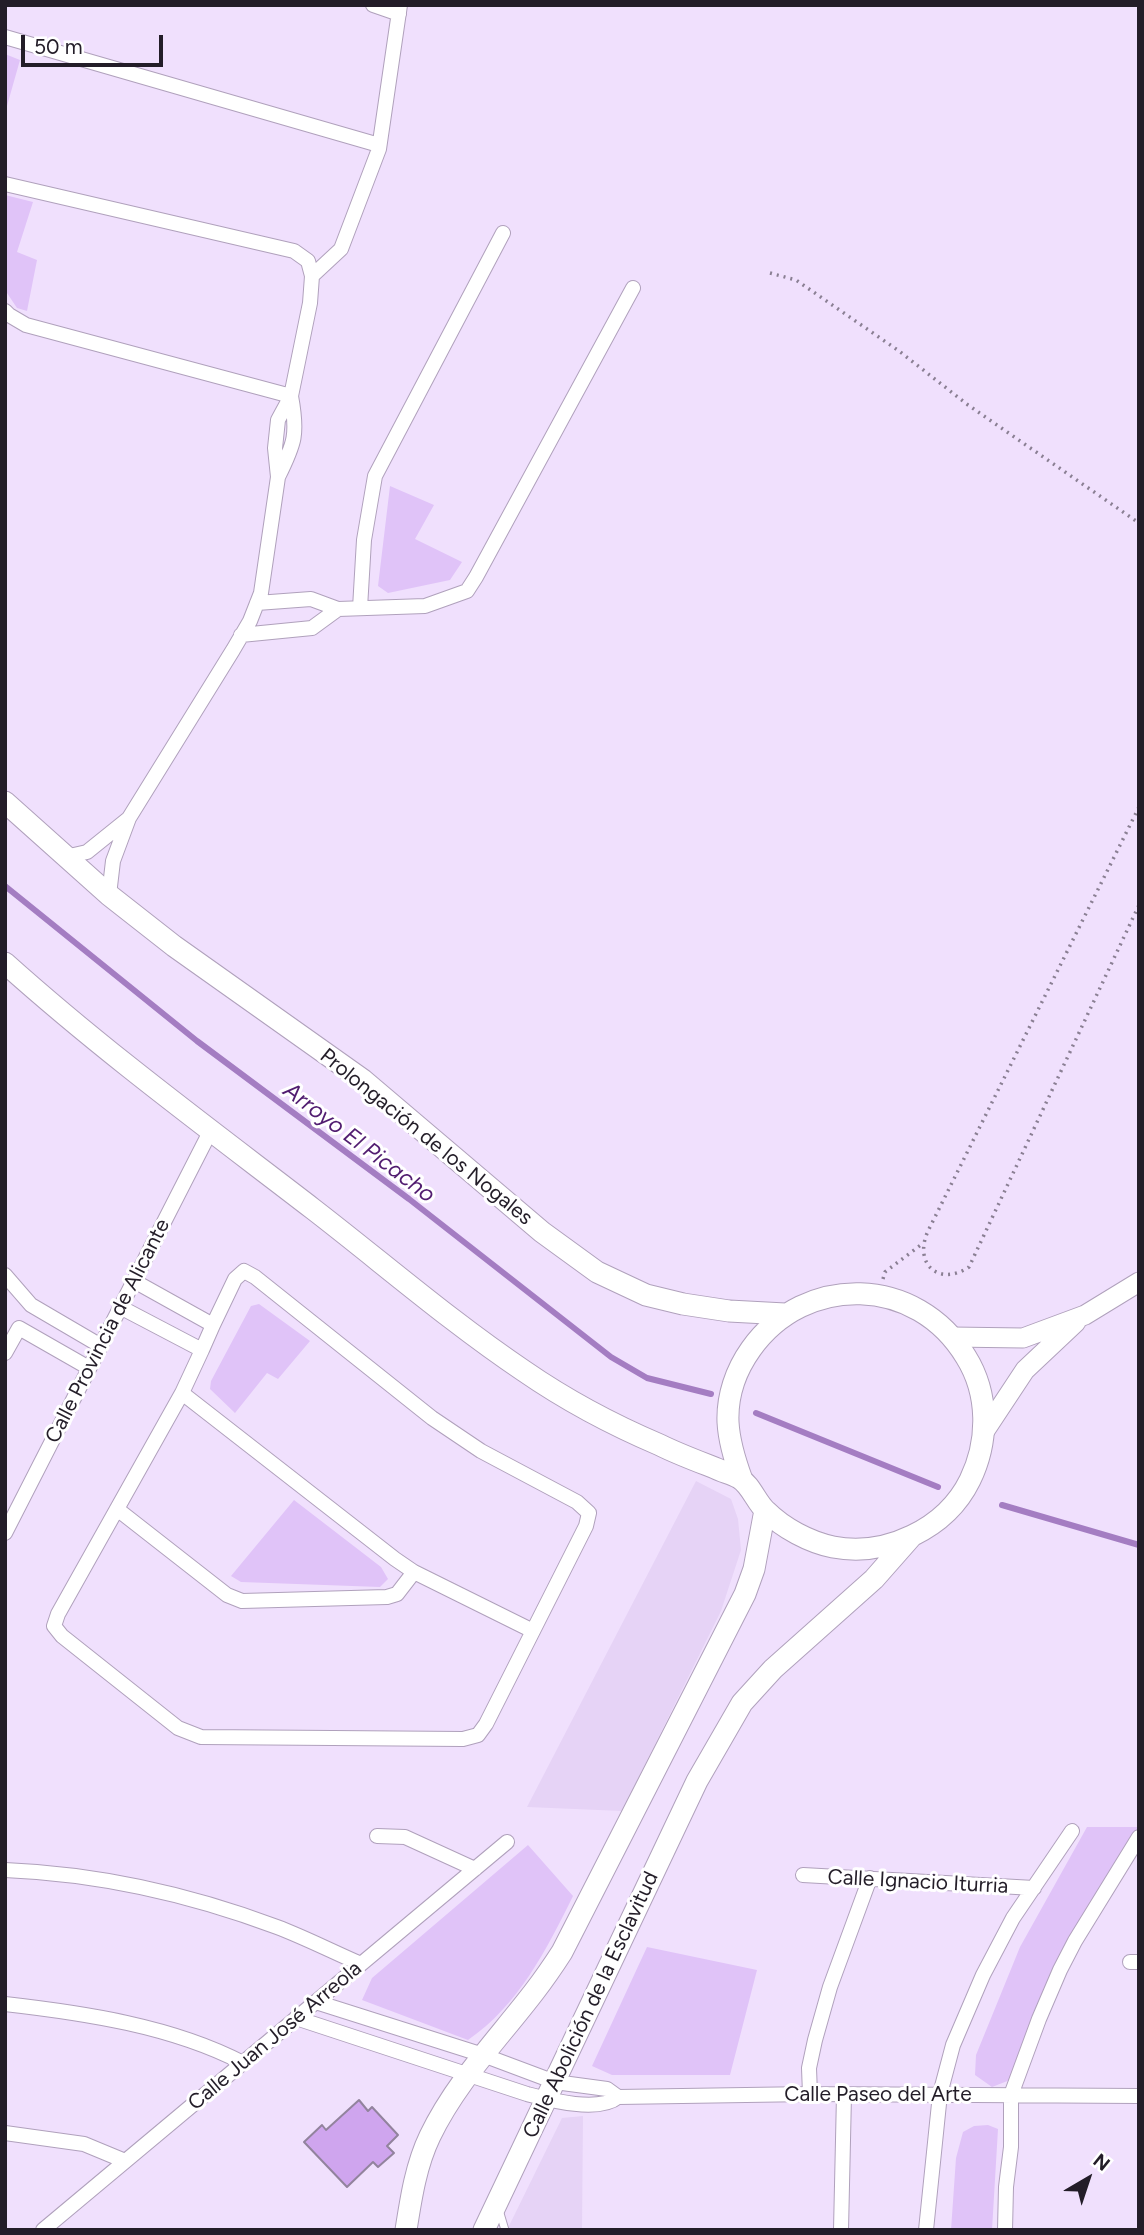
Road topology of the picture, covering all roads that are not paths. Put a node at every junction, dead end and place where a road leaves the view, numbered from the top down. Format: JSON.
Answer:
{"nodes":[{"id":1,"x":373,"y":5,"type":"edge"},
{"id":2,"x":400,"y":10,"type":"edge"},
{"id":3,"x":5,"y":37,"type":"edge"},
{"id":4,"x":379,"y":145,"type":"junction"},
{"id":5,"x":5,"y":184,"type":"edge"},
{"id":6,"x":503,"y":233,"type":"dead end"},
{"id":7,"x":312,"y":276,"type":"junction"},
{"id":8,"x":633,"y":288,"type":"dead end"},
{"id":9,"x":5,"y":311,"type":"edge"},
{"id":10,"x":291,"y":396,"type":"junction"},
{"id":11,"x":257,"y":603,"type":"junction"},
{"id":12,"x":360,"y":608,"type":"junction"},
{"id":13,"x":338,"y":609,"type":"junction"},
{"id":14,"x":241,"y":635,"type":"junction"},
{"id":15,"x":5,"y":802,"type":"edge"},
{"id":16,"x":130,"y":818,"type":"junction"},
{"id":17,"x":65,"y":857,"type":"junction"},
{"id":18,"x":109,"y":895,"type":"junction"},
{"id":19,"x":5,"y":962,"type":"edge"},
{"id":20,"x":211,"y":1130,"type":"junction"},
{"id":21,"x":5,"y":1275,"type":"edge"},
{"id":22,"x":134,"y":1281,"type":"junction"},
{"id":23,"x":1139,"y":1282,"type":"edge"},
{"id":24,"x":31,"y":1305,"type":"junction"},
{"id":25,"x":120,"y":1307,"type":"junction"},
{"id":26,"x":785,"y":1314,"type":"junction"},
{"id":27,"x":1085,"y":1315,"type":"junction"},
{"id":28,"x":213,"y":1325,"type":"junction"},
{"id":29,"x":19,"y":1328,"type":"junction"},
{"id":30,"x":952,"y":1337,"type":"junction"},
{"id":31,"x":101,"y":1346,"type":"junction"},
{"id":32,"x":202,"y":1350,"type":"junction"},
{"id":33,"x":5,"y":1353,"type":"edge"},
{"id":34,"x":89,"y":1368,"type":"junction"},
{"id":35,"x":181,"y":1393,"type":"junction"},
{"id":36,"x":984,"y":1432,"type":"junction"},
{"id":37,"x":742,"y":1480,"type":"junction"},
{"id":38,"x":117,"y":1509,"type":"junction"},
{"id":39,"x":765,"y":1510,"type":"junction"},
{"id":40,"x":5,"y":1533,"type":"edge"},
{"id":41,"x":911,"y":1537,"type":"junction"},
{"id":42,"x":414,"y":1572,"type":"junction"},
{"id":43,"x":533,"y":1631,"type":"junction"},
{"id":44,"x":697,"y":1781,"type":"joint"},
{"id":45,"x":1072,"y":1831,"type":"dead end"},
{"id":46,"x":377,"y":1836,"type":"dead end"},
{"id":47,"x":1139,"y":1837,"type":"edge"},
{"id":48,"x":507,"y":1842,"type":"dead end"},
{"id":49,"x":475,"y":1869,"type":"junction"},
{"id":50,"x":5,"y":1870,"type":"edge"},
{"id":51,"x":803,"y":1875,"type":"dead end"},
{"id":52,"x":870,"y":1878,"type":"junction"},
{"id":53,"x":1034,"y":1888,"type":"junction"},
{"id":54,"x":361,"y":1964,"type":"junction"},
{"id":55,"x":316,"y":2002,"type":"junction"},
{"id":56,"x":5,"y":2004,"type":"edge"},
{"id":57,"x":296,"y":2018,"type":"junction"},
{"id":58,"x":370,"y":2020,"type":"junction"},
{"id":59,"x":360,"y":2039,"type":"junction"},
{"id":60,"x":483,"y":2055,"type":"junction"},
{"id":61,"x":243,"y":2063,"type":"junction"},
{"id":62,"x":467,"y":2074,"type":"junction"},
{"id":63,"x":551,"y":2091,"type":"junction"},
{"id":64,"x":810,"y":2094,"type":"junction"},
{"id":65,"x":940,"y":2094,"type":"junction"},
{"id":66,"x":844,"y":2095,"type":"junction"},
{"id":67,"x":1011,"y":2095,"type":"junction"},
{"id":68,"x":1139,"y":2096,"type":"edge"},
{"id":69,"x":5,"y":2133,"type":"edge"},
{"id":70,"x":125,"y":2161,"type":"junction"},
{"id":71,"x":497,"y":2202,"type":"junction"},
{"id":72,"x":43,"y":2230,"type":"edge"},
{"id":73,"x":407,"y":2230,"type":"edge"},
{"id":74,"x":484,"y":2230,"type":"edge"},
{"id":75,"x":505,"y":2230,"type":"edge"},
{"id":76,"x":841,"y":2230,"type":"edge"},
{"id":77,"x":926,"y":2230,"type":"edge"},
{"id":78,"x":1005,"y":2230,"type":"edge"}],
"edges":[{"from":1,"to":2,"type":"street"},
{"from":2,"to":4,"type":"street"},
{"from":3,"to":4,"type":"street"},
{"from":4,"to":7,"type":"street"},
{"from":5,"to":7,"type":"street"},
{"from":6,"to":12,"type":"street"},
{"from":7,"to":10,"type":"street"},
{"from":8,"to":12,"type":"street"},
{"from":9,"to":10,"type":"street"},
{"from":10,"to":11,"type":"street"},
{"from":11,"to":13,"type":"street"},
{"from":11,"to":14,"type":"street"},
{"from":12,"to":13,"type":"street"},
{"from":13,"to":14,"type":"street"},
{"from":14,"to":16,"type":"street"},
{"from":15,"to":17,"type":"main road","name":"Prolongación de los Nogales"},
{"from":16,"to":17,"type":"street"},
{"from":16,"to":18,"type":"street"},
{"from":17,"to":18,"type":"main road","name":"Prolongación de los Nogales"},
{"from":18,"to":26,"type":"main road","name":"Prolongación de los Nogales"},
{"from":19,"to":20,"type":"main road","name":"Prolongación de los Nogales"},
{"from":20,"to":22,"type":"street","name":"Calle Provincia de Alicante"},
{"from":20,"to":37,"type":"main road","name":"Prolongación de los Nogales"},
{"from":21,"to":24,"type":"street"},
{"from":22,"to":25,"type":"street","name":"Calle Provincia de Alicante"},
{"from":22,"to":28,"type":"street"},
{"from":23,"to":27,"type":"street"},
{"from":24,"to":29,"type":"street"},
{"from":24,"to":31,"type":"street"},
{"from":25,"to":31,"type":"street","name":"Calle Provincia de Alicante"},
{"from":25,"to":32,"type":"street"},
{"from":26,"to":30,"type":"main road","name":"Prolongación de los Nogales"},
{"from":26,"to":37,"type":"main road","name":"Prolongación de los Nogales"},
{"from":27,"to":30,"type":"street"},
{"from":27,"to":36,"type":"street"},
{"from":28,"to":32,"type":"street"},
{"from":28,"to":43,"type":"street"},
{"from":29,"to":33,"type":"street"},
{"from":29,"to":34,"type":"street"},
{"from":30,"to":36,"type":"main road","name":"Prolongación de los Nogales"},
{"from":31,"to":34,"type":"street","name":"Calle Provincia de Alicante"},
{"from":32,"to":35,"type":"street"},
{"from":34,"to":40,"type":"street","name":"Calle Provincia de Alicante"},
{"from":35,"to":38,"type":"street"},
{"from":35,"to":42,"type":"street"},
{"from":36,"to":41,"type":"main road","name":"Prolongación de los Nogales"},
{"from":37,"to":39,"type":"main road","name":"Prolongación de los Nogales"},
{"from":38,"to":42,"type":"street"},
{"from":38,"to":43,"type":"street"},
{"from":39,"to":41,"type":"main road","name":"Prolongación de los Nogales"},
{"from":39,"to":60,"type":"main road"},
{"from":41,"to":44,"type":"main road","name":"Prolongación de los Nogales"},
{"from":42,"to":43,"type":"street"},
{"from":44,"to":63,"type":"main road","name":"Calle Abolición de la Esclavitud"},
{"from":45,"to":53,"type":"street"},
{"from":46,"to":49,"type":"street"},
{"from":47,"to":67,"type":"street"},
{"from":48,"to":49,"type":"street","name":"Calle Juan José Arreola"},
{"from":49,"to":54,"type":"street","name":"Calle Juan José Arreola"},
{"from":50,"to":54,"type":"street"},
{"from":51,"to":52,"type":"street","name":"Calle Ignacio Iturria"},
{"from":52,"to":53,"type":"street","name":"Calle Ignacio Iturria"},
{"from":52,"to":64,"type":"street"},
{"from":53,"to":65,"type":"street"},
{"from":54,"to":55,"type":"street","name":"Calle Juan José Arreola"},
{"from":55,"to":57,"type":"street","name":"Calle Juan José Arreola"},
{"from":55,"to":58,"type":"street","name":"Calle Paseo del Arte"},
{"from":56,"to":61,"type":"street"},
{"from":57,"to":59,"type":"street","name":"Calle Paseo del Arte"},
{"from":57,"to":61,"type":"street","name":"Calle Juan José Arreola"},
{"from":58,"to":59,"type":"street"},
{"from":58,"to":60,"type":"street","name":"Calle Paseo del Arte"},
{"from":59,"to":62,"type":"street","name":"Calle Paseo del Arte"},
{"from":60,"to":62,"type":"main road"},
{"from":60,"to":63,"type":"street","name":"Calle Paseo del Arte"},
{"from":61,"to":70,"type":"street","name":"Calle Juan José Arreola"},
{"from":62,"to":63,"type":"street","name":"Calle Paseo del Arte"},
{"from":62,"to":73,"type":"main road"},
{"from":63,"to":64,"type":"street","name":"Calle Paseo del Arte"},
{"from":63,"to":71,"type":"main road","name":"Calle Abolición de la Esclavitud"},
{"from":64,"to":66,"type":"street","name":"Calle Paseo del Arte"},
{"from":65,"to":66,"type":"street","name":"Calle Paseo del Arte"},
{"from":65,"to":67,"type":"street","name":"Calle Paseo del Arte"},
{"from":65,"to":77,"type":"street"},
{"from":66,"to":76,"type":"street"},
{"from":67,"to":68,"type":"street","name":"Calle Paseo del Arte"},
{"from":67,"to":78,"type":"street"},
{"from":69,"to":70,"type":"street"},
{"from":70,"to":72,"type":"street","name":"Calle Juan José Arreola"},
{"from":71,"to":74,"type":"main road","name":"Calle Abolición de la Esclavitud"},
{"from":71,"to":75,"type":"lane"}]}
